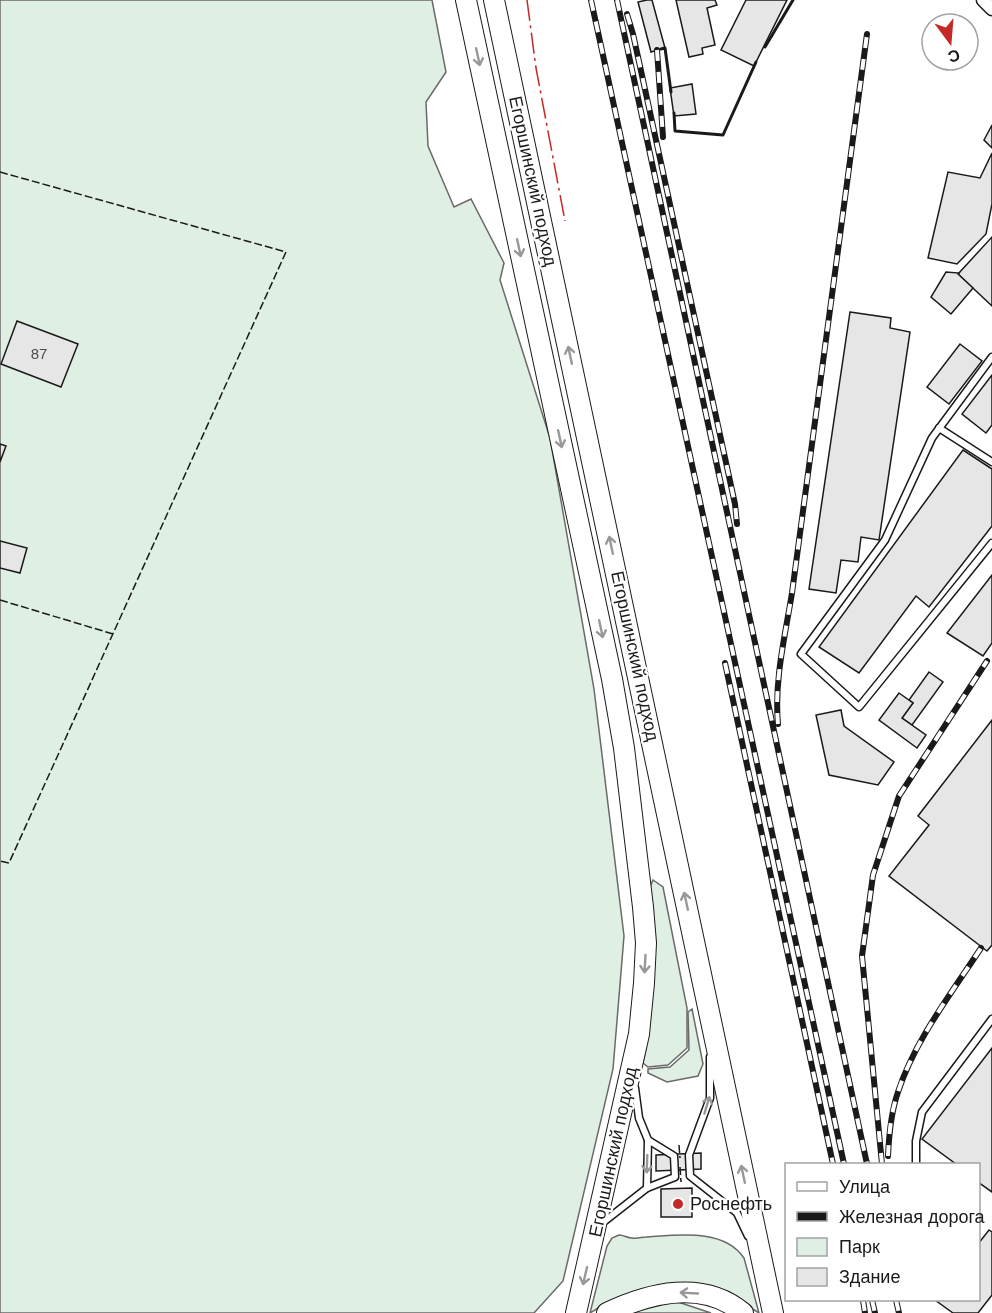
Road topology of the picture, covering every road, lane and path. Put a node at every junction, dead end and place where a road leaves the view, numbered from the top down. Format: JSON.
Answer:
{"nodes":[{"id":1,"x":466,"y":0,"type":"edge"},
{"id":2,"x":494,"y":0,"type":"edge"},
{"id":3,"x":983,"y":0,"type":"edge"},
{"id":4,"x":992,"y":9,"type":"edge"},
{"id":5,"x":992,"y":357,"type":"edge"},
{"id":6,"x":939,"y":428,"type":"junction"},
{"id":7,"x":992,"y":462,"type":"edge"},
{"id":8,"x":992,"y":543,"type":"edge"},
{"id":9,"x":696,"y":944,"type":"junction"},
{"id":10,"x":992,"y":1019,"type":"edge"},
{"id":11,"x":639,"y":1034,"type":"junction"},
{"id":12,"x":648,"y":1140,"type":"junction"},
{"id":13,"x":916,"y":1163,"type":"edge"},
{"id":14,"x":646,"y":1188,"type":"junction"},
{"id":15,"x":596,"y":1228,"type":"junction"},
{"id":16,"x":761,"y":1257,"type":"junction"},
{"id":17,"x":576,"y":1313,"type":"edge"},
{"id":18,"x":607,"y":1313,"type":"edge"},
{"id":19,"x":743,"y":1313,"type":"edge"},
{"id":20,"x":772,"y":1313,"type":"edge"}],
"edges":[{"from":1,"to":11,"type":"main road","name":"Егоршинский подход","one_way":true},
{"from":9,"to":2,"type":"main road","name":"Егоршинский подход","one_way":true},
{"from":3,"to":4,"type":"street"},
{"from":5,"to":6,"type":"lane"},
{"from":6,"to":7,"type":"lane"},
{"from":6,"to":8,"type":"lane"},
{"from":16,"to":9,"type":"main road","name":"Егоршинский подход","one_way":true},
{"from":16,"to":9,"type":"lane","one_way":true},
{"from":10,"to":13,"type":"lane"},
{"from":11,"to":12,"type":"lane"},
{"from":11,"to":15,"type":"main road","name":"Егоршинский подход"},
{"from":12,"to":14,"type":"lane","one_way":true},
{"from":12,"to":14,"type":"lane"},
{"from":14,"to":15,"type":"lane"},
{"from":15,"to":17,"type":"main road","name":"Егоршинский подход","one_way":true},
{"from":16,"to":20,"type":"main road","name":"Егоршинский подход"},
{"from":19,"to":18,"type":"main road","one_way":true}]}
